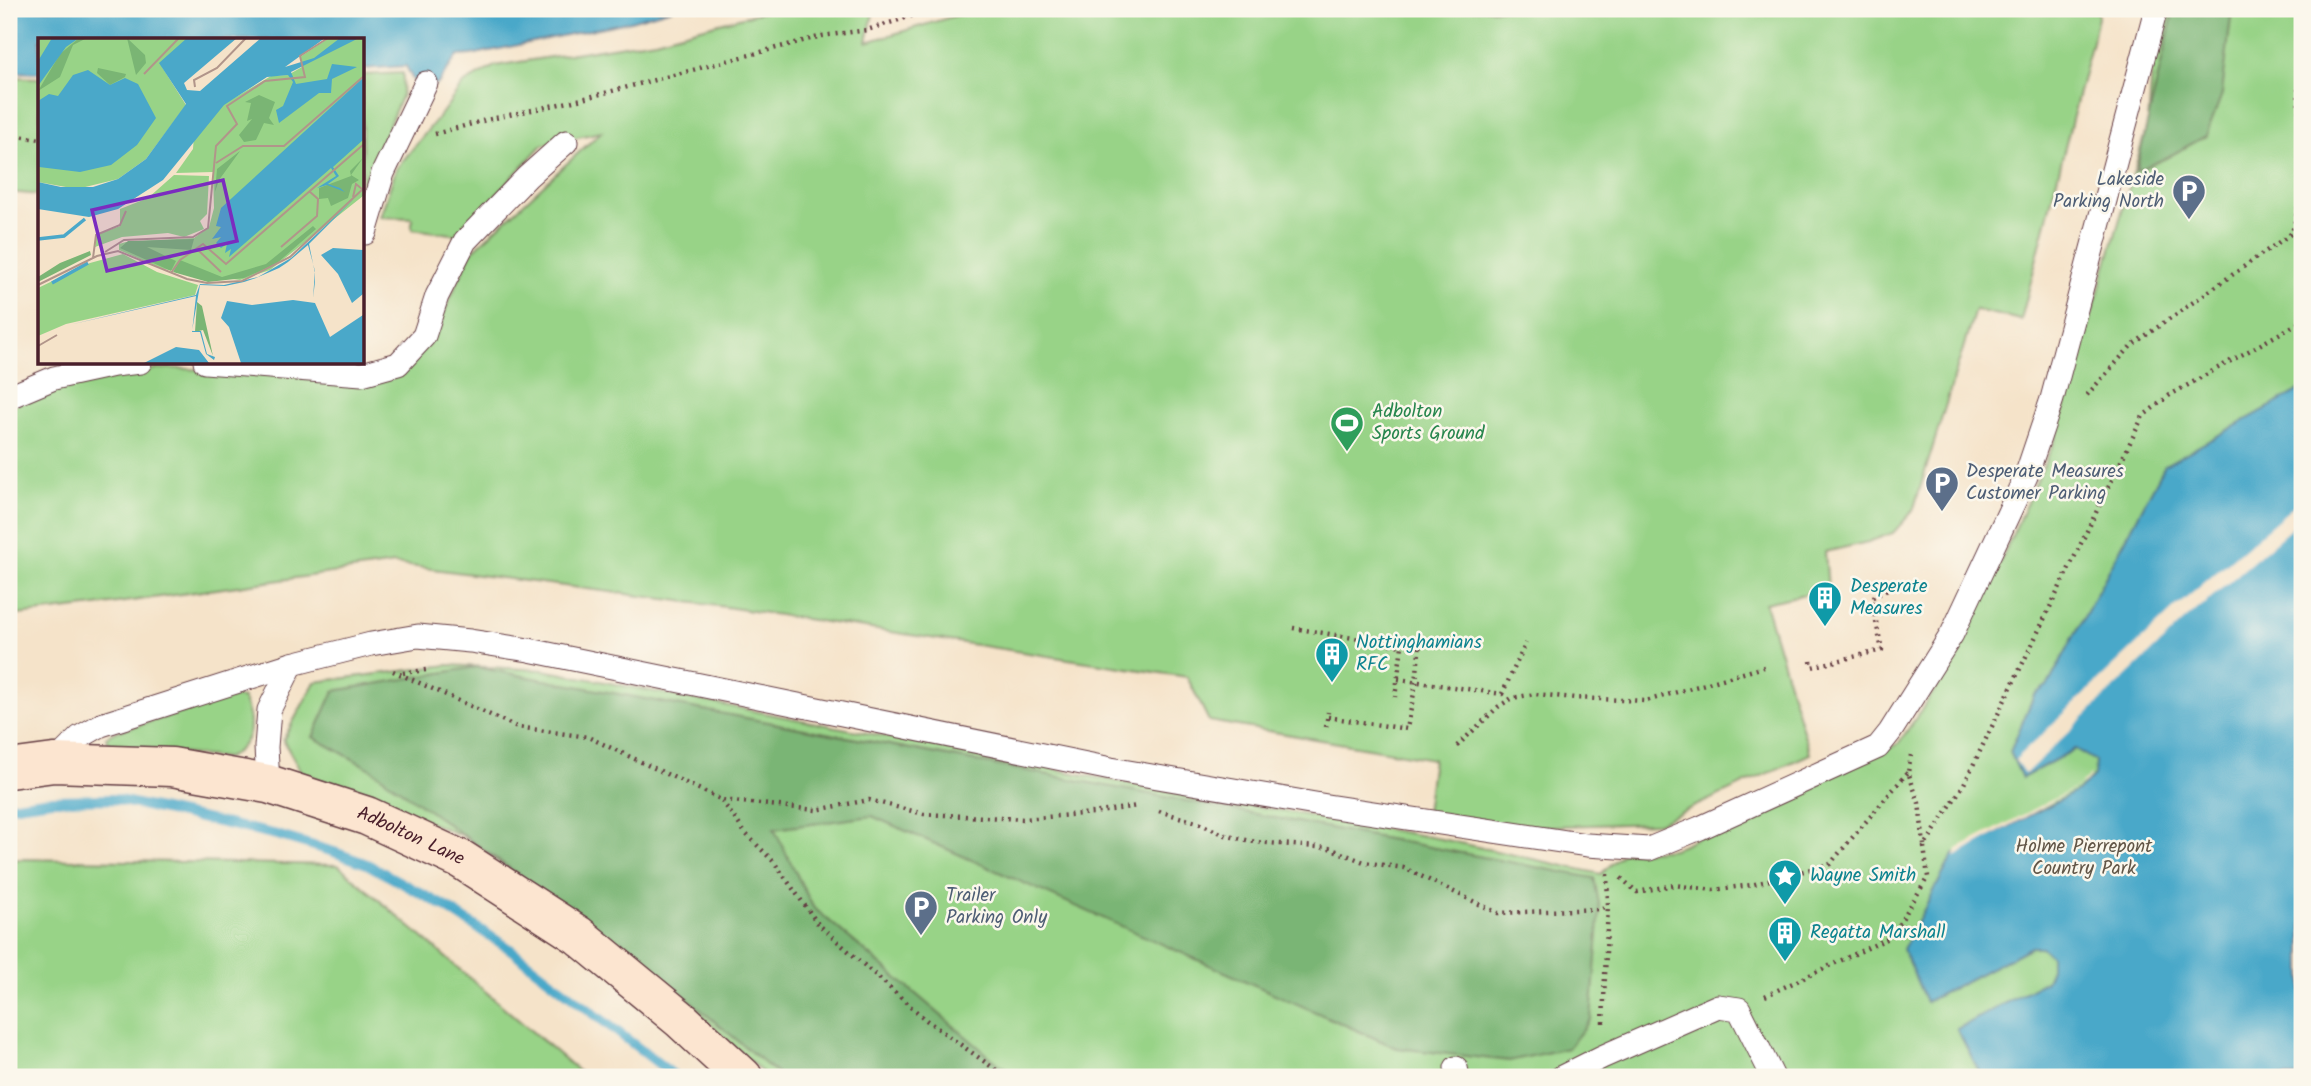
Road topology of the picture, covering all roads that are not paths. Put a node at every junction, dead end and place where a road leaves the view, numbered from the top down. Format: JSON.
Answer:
{"nodes":[{"id":1,"x":2156,"y":9,"type":"edge"},
{"id":2,"x":426,"y":83,"type":"dead end"},
{"id":3,"x":566,"y":142,"type":"dead end"},
{"id":4,"x":365,"y":233,"type":"dead end"},
{"id":5,"x":123,"y":364,"type":"edge"},
{"id":6,"x":231,"y":364,"type":"edge"},
{"id":7,"x":9,"y":397,"type":"edge"},
{"id":8,"x":292,"y":664,"type":"junction"},
{"id":9,"x":54,"y":763,"type":"junction"},
{"id":10,"x":9,"y":769,"type":"edge"},
{"id":11,"x":268,"y":784,"type":"junction"},
{"id":12,"x":1604,"y":1067,"type":"edge"},
{"id":13,"x":743,"y":1077,"type":"edge"},
{"id":14,"x":1562,"y":1077,"type":"edge"},
{"id":15,"x":1773,"y":1077,"type":"edge"}],
"edges":[{"from":1,"to":8,"type":"lane"},
{"from":2,"to":4,"type":"lane"},
{"from":3,"to":6,"type":"lane"},
{"from":5,"to":7,"type":"lane"},
{"from":8,"to":9,"type":"lane"},
{"from":8,"to":11,"type":"lane"},
{"from":9,"to":10,"type":"street","name":"Adbolton Lane"},
{"from":9,"to":11,"type":"street","name":"Adbolton Lane"},
{"from":11,"to":13,"type":"street","name":"Adbolton Lane"},
{"from":12,"to":14,"type":"lane"},
{"from":12,"to":15,"type":"lane"}]}
